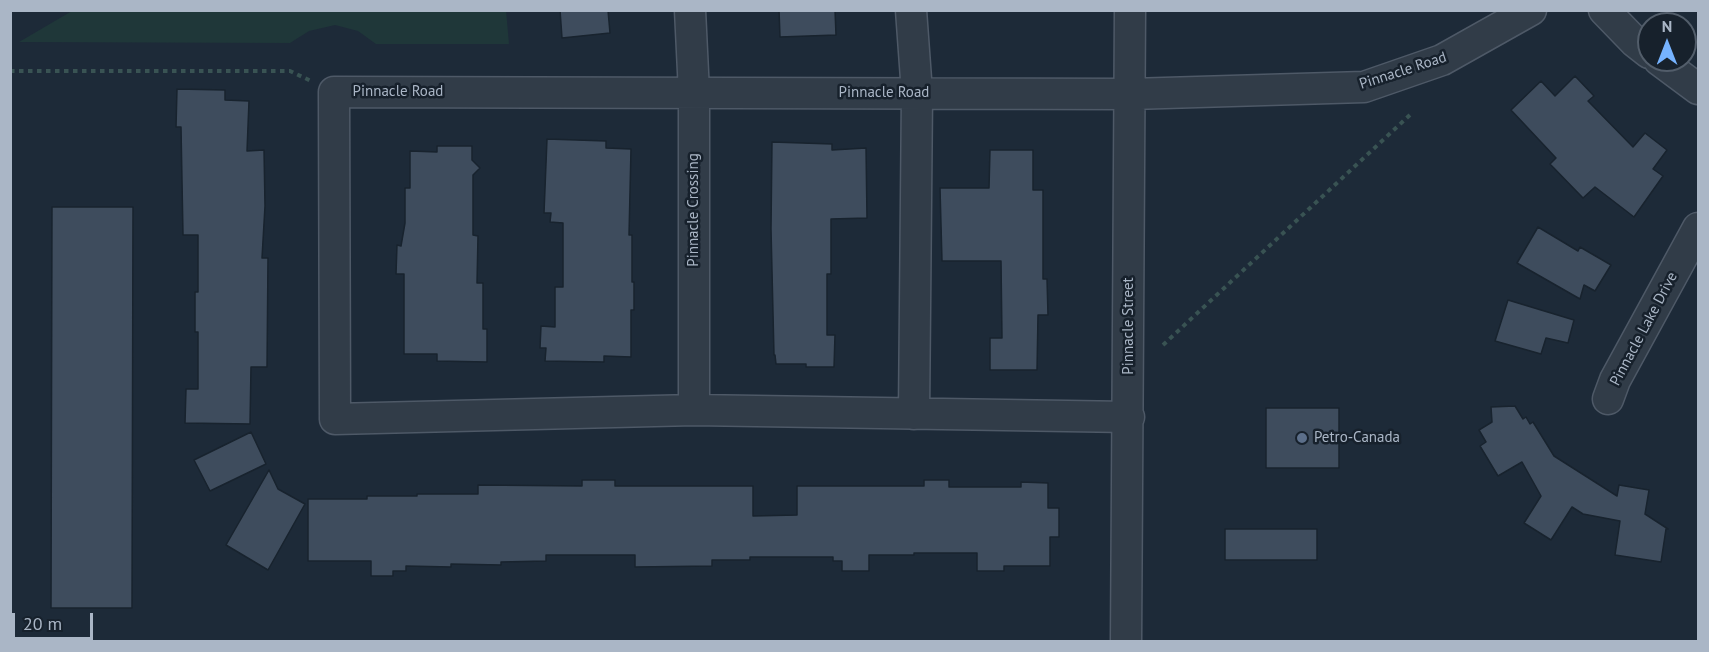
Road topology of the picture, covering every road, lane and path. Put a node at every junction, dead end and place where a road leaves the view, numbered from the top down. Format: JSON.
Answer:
{"nodes":[{"id":1,"x":690,"y":10,"type":"edge"},
{"id":2,"x":911,"y":10,"type":"edge"},
{"id":3,"x":1130,"y":10,"type":"edge"},
{"id":4,"x":1531,"y":10,"type":"edge"},
{"id":5,"x":1604,"y":10,"type":"edge"},
{"id":6,"x":1637,"y":44,"type":"edge"},
{"id":7,"x":10,"y":71,"type":"edge"},
{"id":8,"x":1675,"y":72,"type":"edge"},
{"id":9,"x":1698,"y":89,"type":"edge"},
{"id":10,"x":334,"y":92,"type":"junction"},
{"id":11,"x":694,"y":93,"type":"junction"},
{"id":12,"x":917,"y":93,"type":"junction"},
{"id":13,"x":1131,"y":94,"type":"junction"},
{"id":14,"x":1412,"y":113,"type":"dead end"},
{"id":15,"x":1698,"y":228,"type":"edge"},
{"id":16,"x":1164,"y":345,"type":"dead end"},
{"id":17,"x":1608,"y":399,"type":"dead end"},
{"id":18,"x":694,"y":410,"type":"junction"},
{"id":19,"x":914,"y":414,"type":"junction"},
{"id":20,"x":1129,"y":417,"type":"junction"},
{"id":21,"x":1126,"y":642,"type":"edge"}],
"edges":[{"from":1,"to":11,"type":"street","name":"Pinnacle Crossing"},
{"from":2,"to":12,"type":"street"},
{"from":3,"to":13,"type":"street","name":"Pinnacle Street"},
{"from":4,"to":13,"type":"street","name":"Pinnacle Road"},
{"from":5,"to":6,"type":"street"},
{"from":7,"to":10,"type":"path"},
{"from":8,"to":9,"type":"street"},
{"from":10,"to":11,"type":"street","name":"Pinnacle Road"},
{"from":10,"to":18,"type":"street","name":"Pinnacle Road"},
{"from":11,"to":12,"type":"street","name":"Pinnacle Road"},
{"from":11,"to":18,"type":"street","name":"Pinnacle Crossing"},
{"from":12,"to":13,"type":"street","name":"Pinnacle Road"},
{"from":12,"to":19,"type":"street"},
{"from":13,"to":20,"type":"street","name":"Pinnacle Street"},
{"from":14,"to":16,"type":"path"},
{"from":15,"to":17,"type":"street","name":"Pinnacle Lake Drive"},
{"from":18,"to":19,"type":"street","name":"Pinnacle Road"},
{"from":19,"to":20,"type":"street","name":"Pinnacle Road"},
{"from":20,"to":21,"type":"street","name":"Pinnacle Street"}]}
